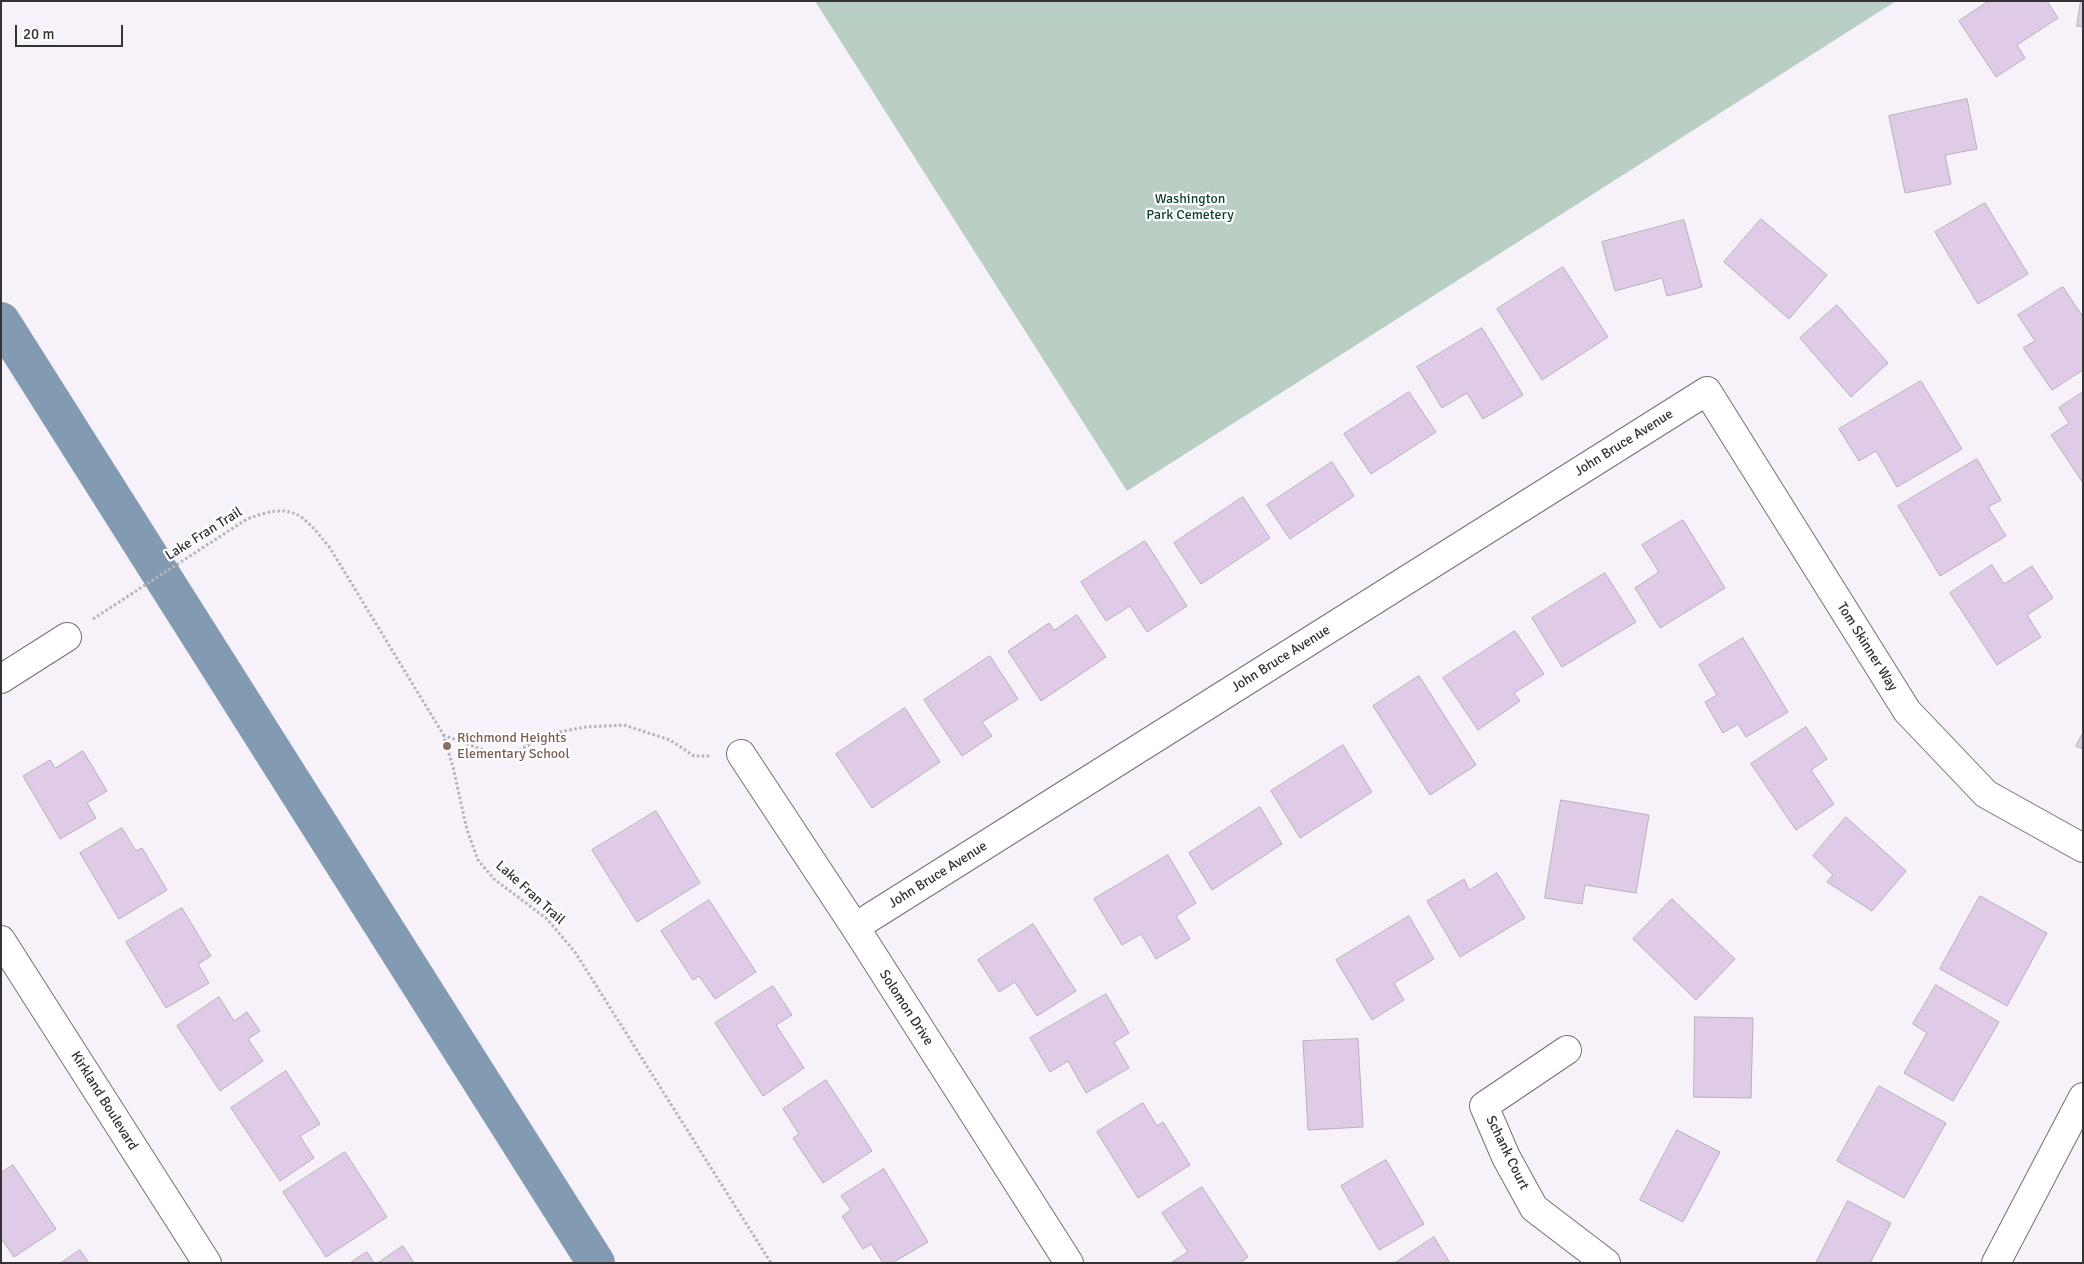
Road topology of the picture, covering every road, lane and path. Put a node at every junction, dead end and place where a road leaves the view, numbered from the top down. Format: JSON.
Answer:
{"nodes":[{"id":1,"x":1707,"y":391,"type":"joint"},
{"id":2,"x":104,"y":612,"type":"dead end"},
{"id":3,"x":67,"y":636,"type":"dead end"},
{"id":4,"x":1,"y":679,"type":"edge"},
{"id":5,"x":443,"y":734,"type":"junction"},
{"id":6,"x":741,"y":754,"type":"joint"},
{"id":7,"x":2083,"y":848,"type":"edge"},
{"id":8,"x":855,"y":927,"type":"junction"},
{"id":9,"x":1,"y":940,"type":"edge"},
{"id":10,"x":1567,"y":1050,"type":"dead end"},
{"id":11,"x":2083,"y":1097,"type":"edge"},
{"id":12,"x":207,"y":1263,"type":"edge"},
{"id":13,"x":771,"y":1263,"type":"edge"},
{"id":14,"x":1069,"y":1263,"type":"edge"},
{"id":15,"x":1606,"y":1263,"type":"edge"},
{"id":16,"x":1996,"y":1263,"type":"edge"}],
"edges":[{"from":1,"to":7,"type":"street","name":"Tom Skinner Way"},
{"from":1,"to":8,"type":"street","name":"John Bruce Avenue"},
{"from":2,"to":5,"type":"path","name":"Lake Fran Trail"},
{"from":3,"to":4,"type":"street"},
{"from":5,"to":6,"type":"path"},
{"from":5,"to":13,"type":"path","name":"Lake Fran Trail"},
{"from":6,"to":8,"type":"street","name":"Solomon Drive"},
{"from":8,"to":14,"type":"street","name":"Solomon Drive"},
{"from":9,"to":12,"type":"street","name":"Kirkland Boulevard"},
{"from":10,"to":15,"type":"street","name":"Schank Court"},
{"from":11,"to":16,"type":"street"}]}
